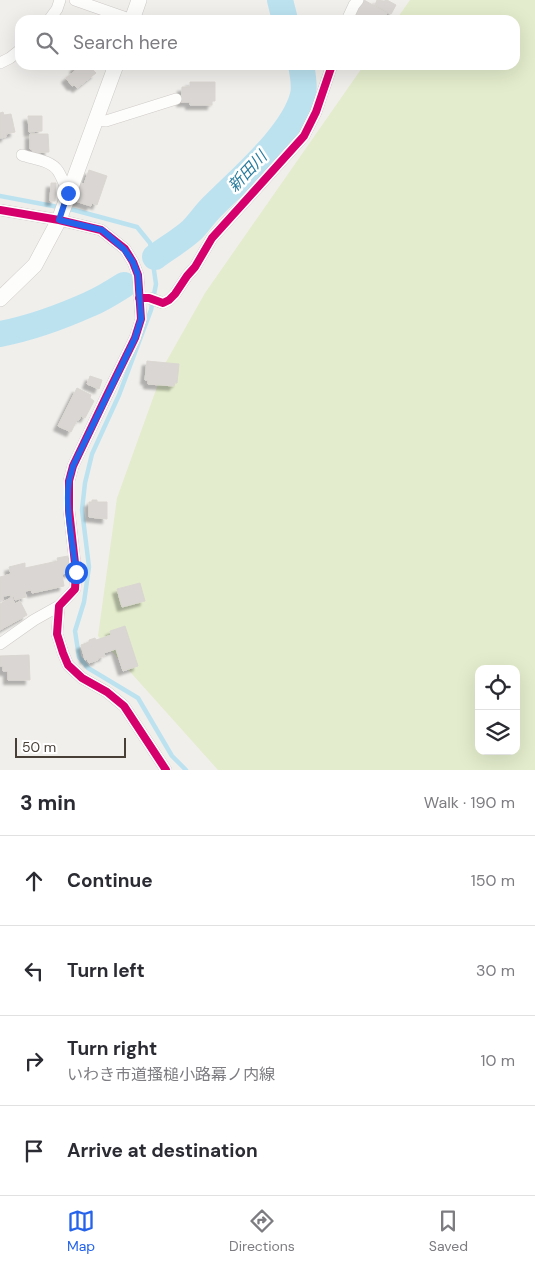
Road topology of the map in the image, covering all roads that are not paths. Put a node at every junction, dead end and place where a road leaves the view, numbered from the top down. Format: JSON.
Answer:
{"nodes":[{"id":1,"x":60,"y":0,"type":"edge"},
{"id":2,"x":75,"y":0,"type":"edge"},
{"id":3,"x":140,"y":0,"type":"edge"},
{"id":4,"x":358,"y":0,"type":"edge"},
{"id":5,"x":53,"y":15,"type":"edge"},
{"id":6,"x":118,"y":15,"type":"edge"},
{"id":7,"x":134,"y":15,"type":"edge"},
{"id":8,"x":349,"y":15,"type":"edge"},
{"id":9,"x":15,"y":54,"type":"edge"},
{"id":10,"x":0,"y":63,"type":"edge"},
{"id":11,"x":114,"y":70,"type":"edge"},
{"id":12,"x":330,"y":70,"type":"edge"},
{"id":13,"x":176,"y":99,"type":"dead end"},
{"id":14,"x":96,"y":120,"type":"junction"},
{"id":15,"x":22,"y":155,"type":"dead end"},
{"id":16,"x":63,"y":207,"type":"junction"},
{"id":17,"x":0,"y":210,"type":"edge"},
{"id":18,"x":142,"y":296,"type":"junction"},
{"id":19,"x":0,"y":299,"type":"edge"},
{"id":20,"x":59,"y":606,"type":"junction"},
{"id":21,"x":0,"y":644,"type":"edge"},
{"id":22,"x":166,"y":770,"type":"edge"}],
"edges":[{"from":1,"to":5,"type":"street"},
{"from":2,"to":6,"type":"street"},
{"from":3,"to":7,"type":"street"},
{"from":4,"to":8,"type":"street"},
{"from":9,"to":10,"type":"street"},
{"from":11,"to":14,"type":"street"},
{"from":12,"to":18,"type":"street"},
{"from":13,"to":14,"type":"street"},
{"from":14,"to":16,"type":"street"},
{"from":15,"to":16,"type":"street"},
{"from":16,"to":17,"type":"street"},
{"from":16,"to":18,"type":"street"},
{"from":16,"to":19,"type":"street"},
{"from":18,"to":20,"type":"street"},
{"from":20,"to":21,"type":"street"},
{"from":20,"to":22,"type":"street"}]}
